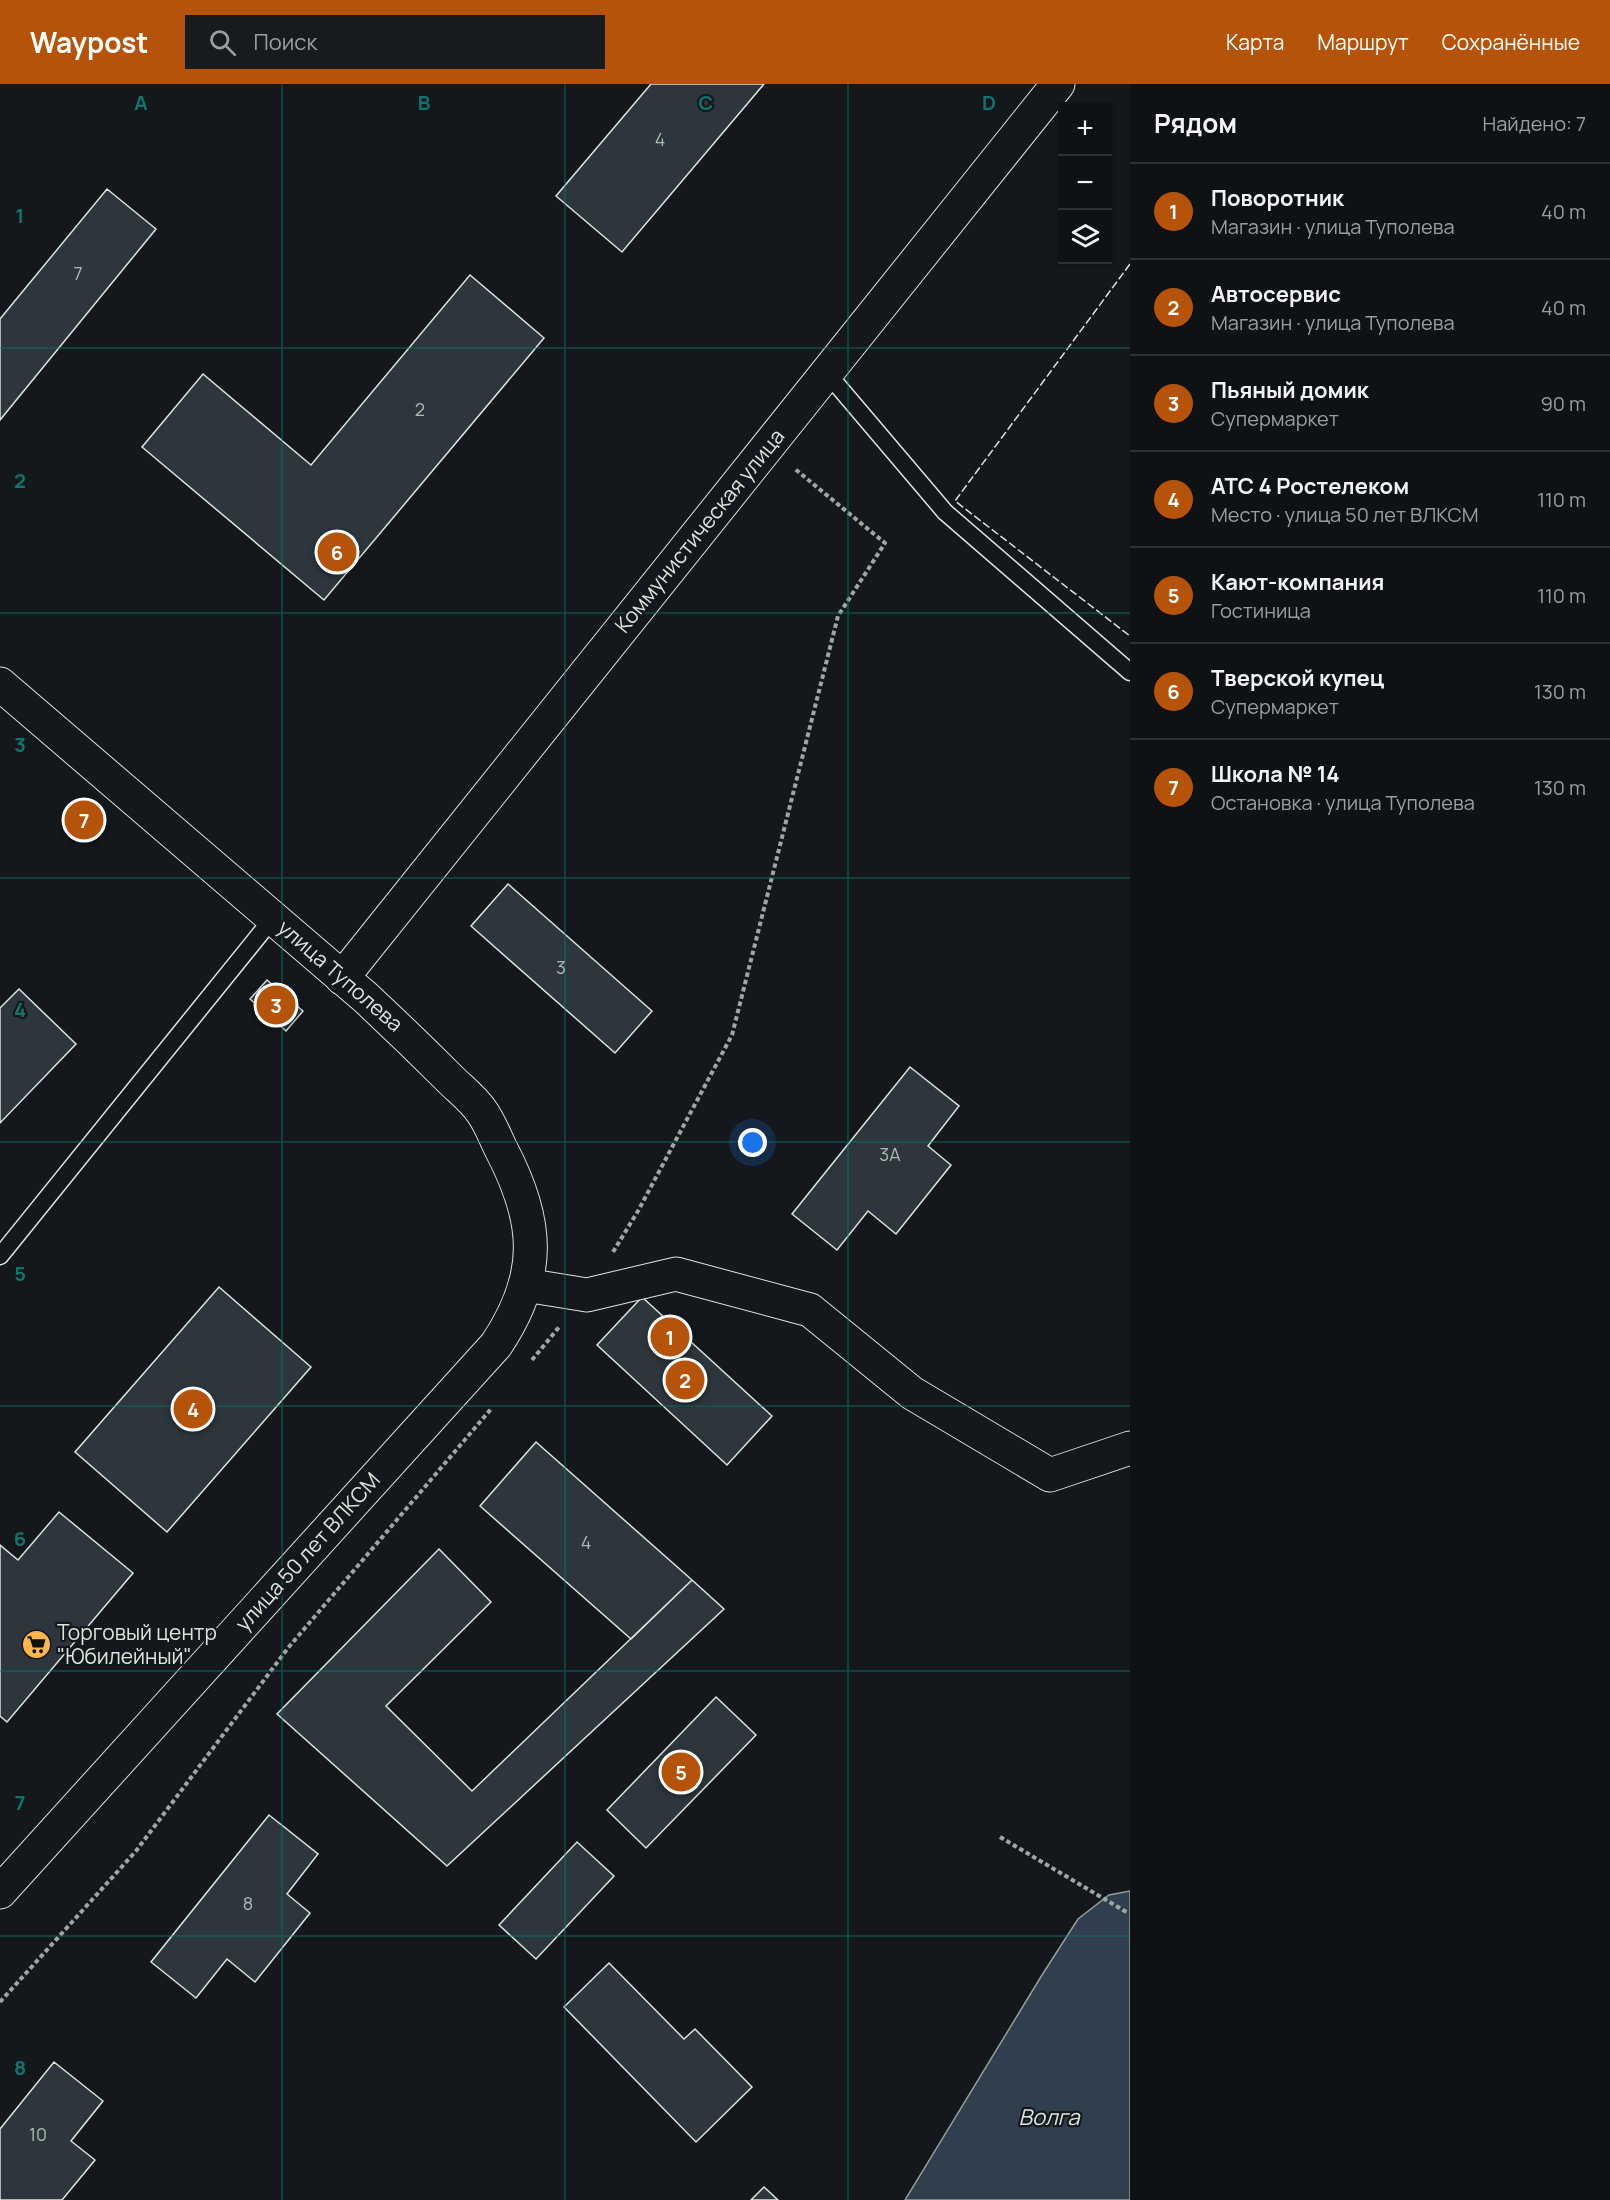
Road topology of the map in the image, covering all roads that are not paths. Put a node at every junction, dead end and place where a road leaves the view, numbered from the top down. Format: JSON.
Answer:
{"nodes":[{"id":1,"x":1058,"y":84,"type":"edge"},
{"id":2,"x":827,"y":373,"type":"junction"},
{"id":3,"x":1130,"y":672,"type":"edge"},
{"id":4,"x":0,"y":684,"type":"edge"},
{"id":5,"x":273,"y":918,"type":"junction"},
{"id":6,"x":342,"y":978,"type":"junction"},
{"id":7,"x":0,"y":1256,"type":"edge"},
{"id":8,"x":525,"y":1285,"type":"junction"},
{"id":9,"x":496,"y":1345,"type":"joint"},
{"id":10,"x":1130,"y":1448,"type":"edge"},
{"id":11,"x":0,"y":1893,"type":"edge"}],
"edges":[{"from":1,"to":2,"type":"street","name":"Коммунистическая улица"},
{"from":2,"to":3,"type":"lane"},
{"from":2,"to":6,"type":"street","name":"Коммунистическая улица"},
{"from":4,"to":5,"type":"street","name":"улица Туполева"},
{"from":5,"to":6,"type":"street","name":"улица Туполева"},
{"from":5,"to":7,"type":"lane"},
{"from":6,"to":8,"type":"street","name":"улица Туполева"},
{"from":8,"to":9,"type":"street","name":"улица Туполева"},
{"from":8,"to":10,"type":"street"},
{"from":9,"to":11,"type":"street","name":"улица 50 лет ВЛКСМ"}]}
